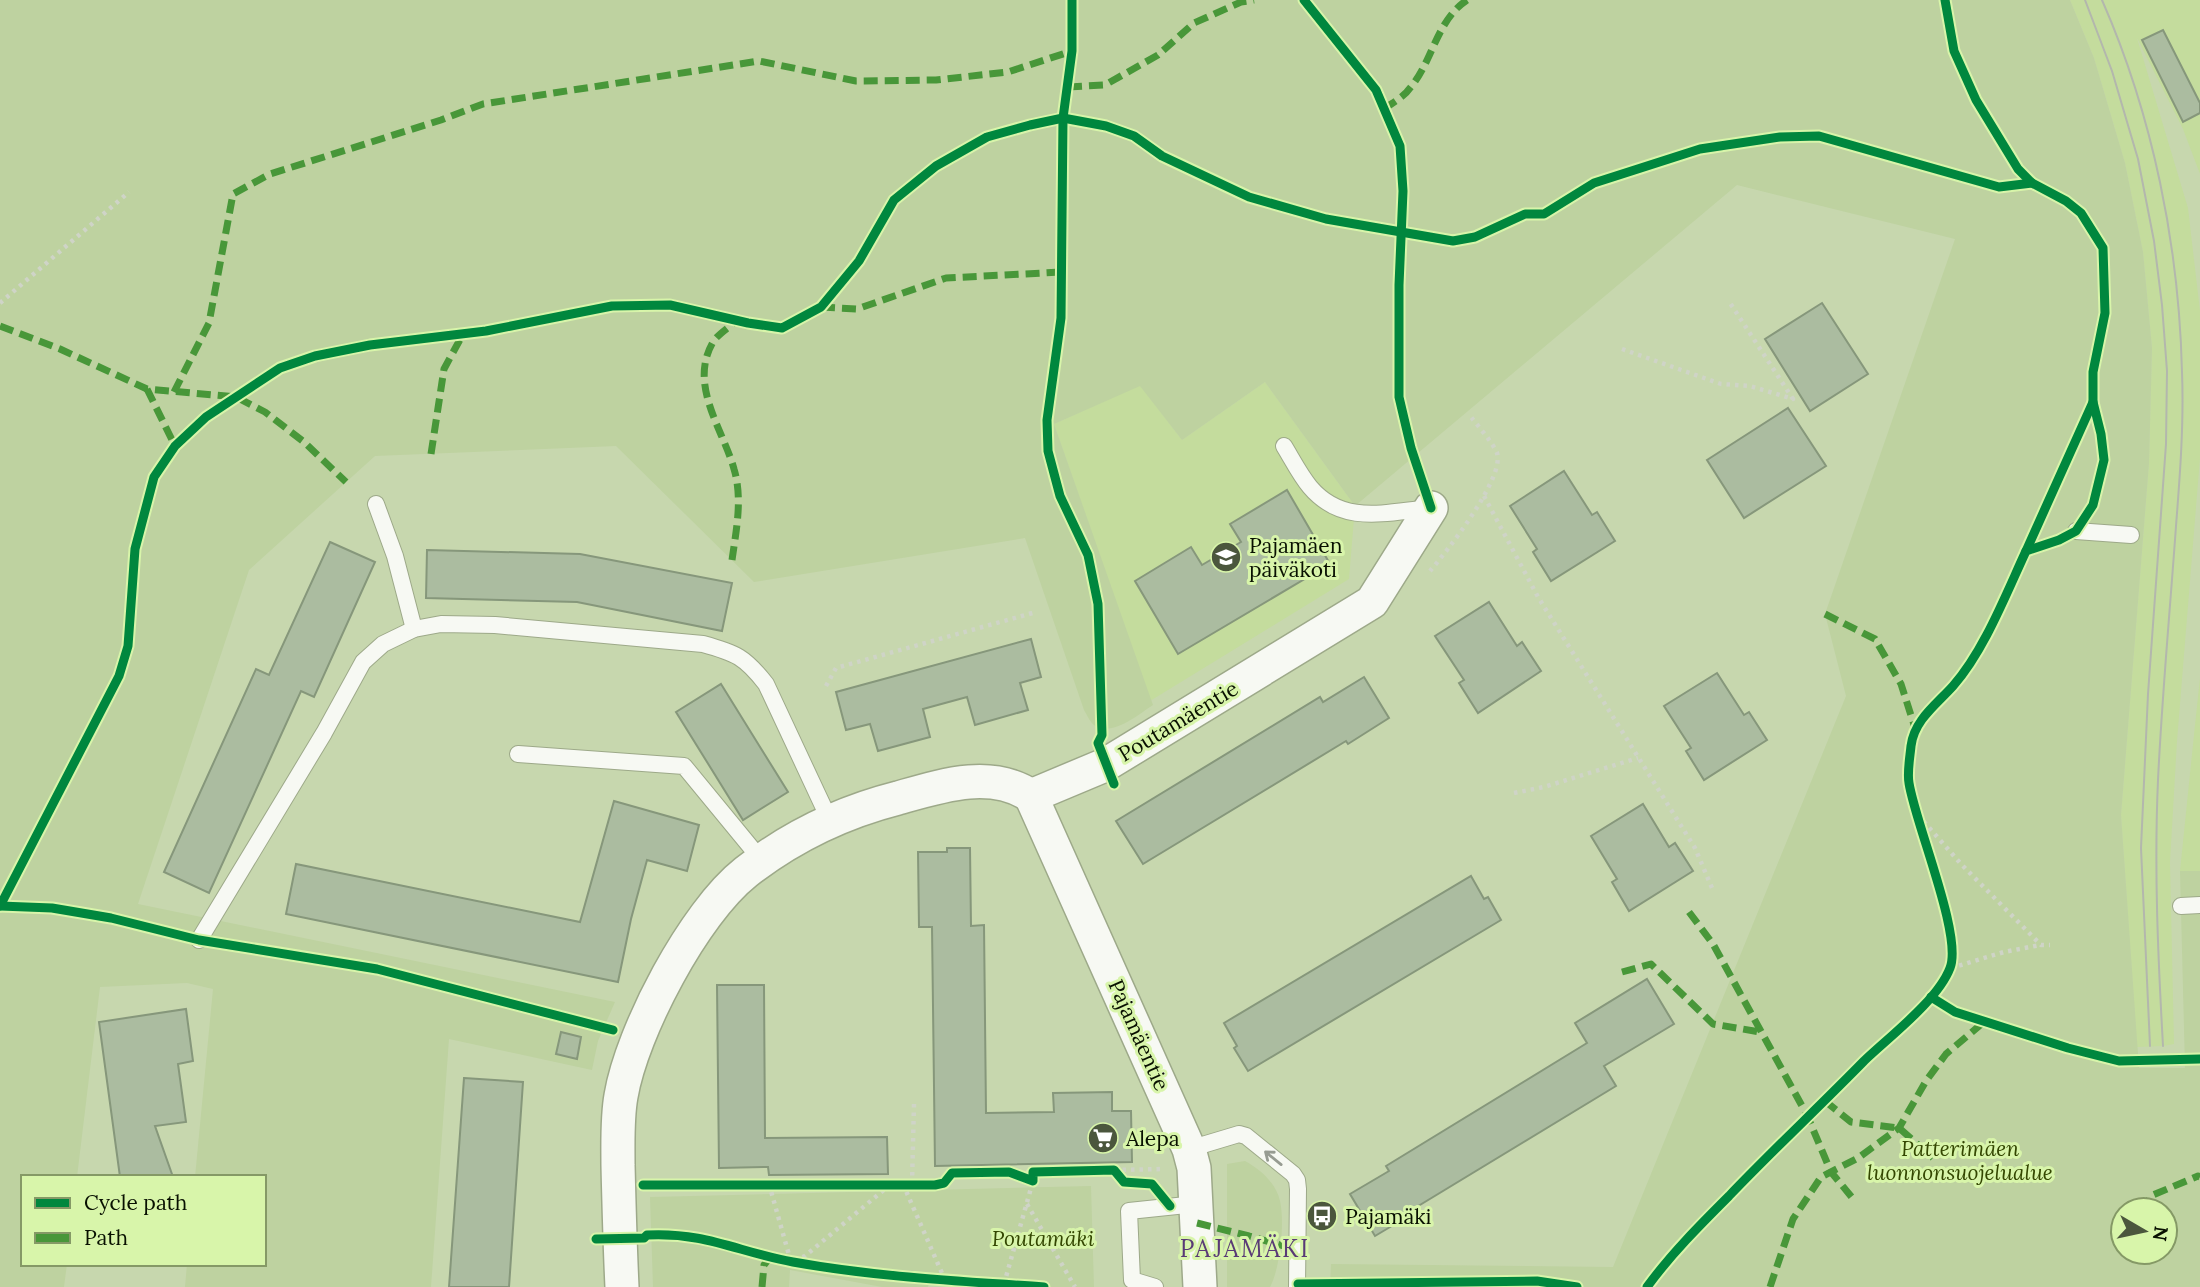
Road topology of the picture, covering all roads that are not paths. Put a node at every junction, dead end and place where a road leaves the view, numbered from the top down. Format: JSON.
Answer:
{"nodes":[{"id":1,"x":1284,"y":446,"type":"dead end"},
{"id":2,"x":376,"y":504,"type":"dead end"},
{"id":3,"x":1431,"y":508,"type":"joint"},
{"id":4,"x":2076,"y":531,"type":"dead end"},
{"id":5,"x":2132,"y":535,"type":"dead end"},
{"id":6,"x":414,"y":629,"type":"junction"},
{"id":7,"x":518,"y":754,"type":"dead end"},
{"id":8,"x":1031,"y":796,"type":"junction"},
{"id":9,"x":830,"y":821,"type":"junction"},
{"id":10,"x":763,"y":862,"type":"junction"},
{"id":11,"x":2200,"y":905,"type":"edge"},
{"id":12,"x":2181,"y":906,"type":"dead end"},
{"id":13,"x":199,"y":940,"type":"dead end"},
{"id":14,"x":1176,"y":1159,"type":"junction"},
{"id":15,"x":1196,"y":1204,"type":"junction"},
{"id":16,"x":622,"y":1287,"type":"edge"},
{"id":17,"x":1155,"y":1287,"type":"edge"},
{"id":18,"x":1199,"y":1287,"type":"edge"},
{"id":19,"x":1297,"y":1287,"type":"edge"}],
"edges":[{"from":1,"to":3,"type":"lane"},
{"from":2,"to":6,"type":"lane"},
{"from":3,"to":8,"type":"street","name":"Poutamäentie"},
{"from":4,"to":5,"type":"lane"},
{"from":6,"to":9,"type":"lane"},
{"from":6,"to":13,"type":"lane"},
{"from":7,"to":10,"type":"lane"},
{"from":8,"to":9,"type":"street"},
{"from":8,"to":14,"type":"street","name":"Pajamäentie"},
{"from":9,"to":10,"type":"street"},
{"from":10,"to":16,"type":"street"},
{"from":11,"to":12,"type":"lane"},
{"from":14,"to":15,"type":"street","name":"Pajamäentie"},
{"from":19,"to":14,"type":"lane","one_way":true},
{"from":15,"to":17,"type":"lane"},
{"from":15,"to":18,"type":"street","name":"Pajamäentie"}]}
